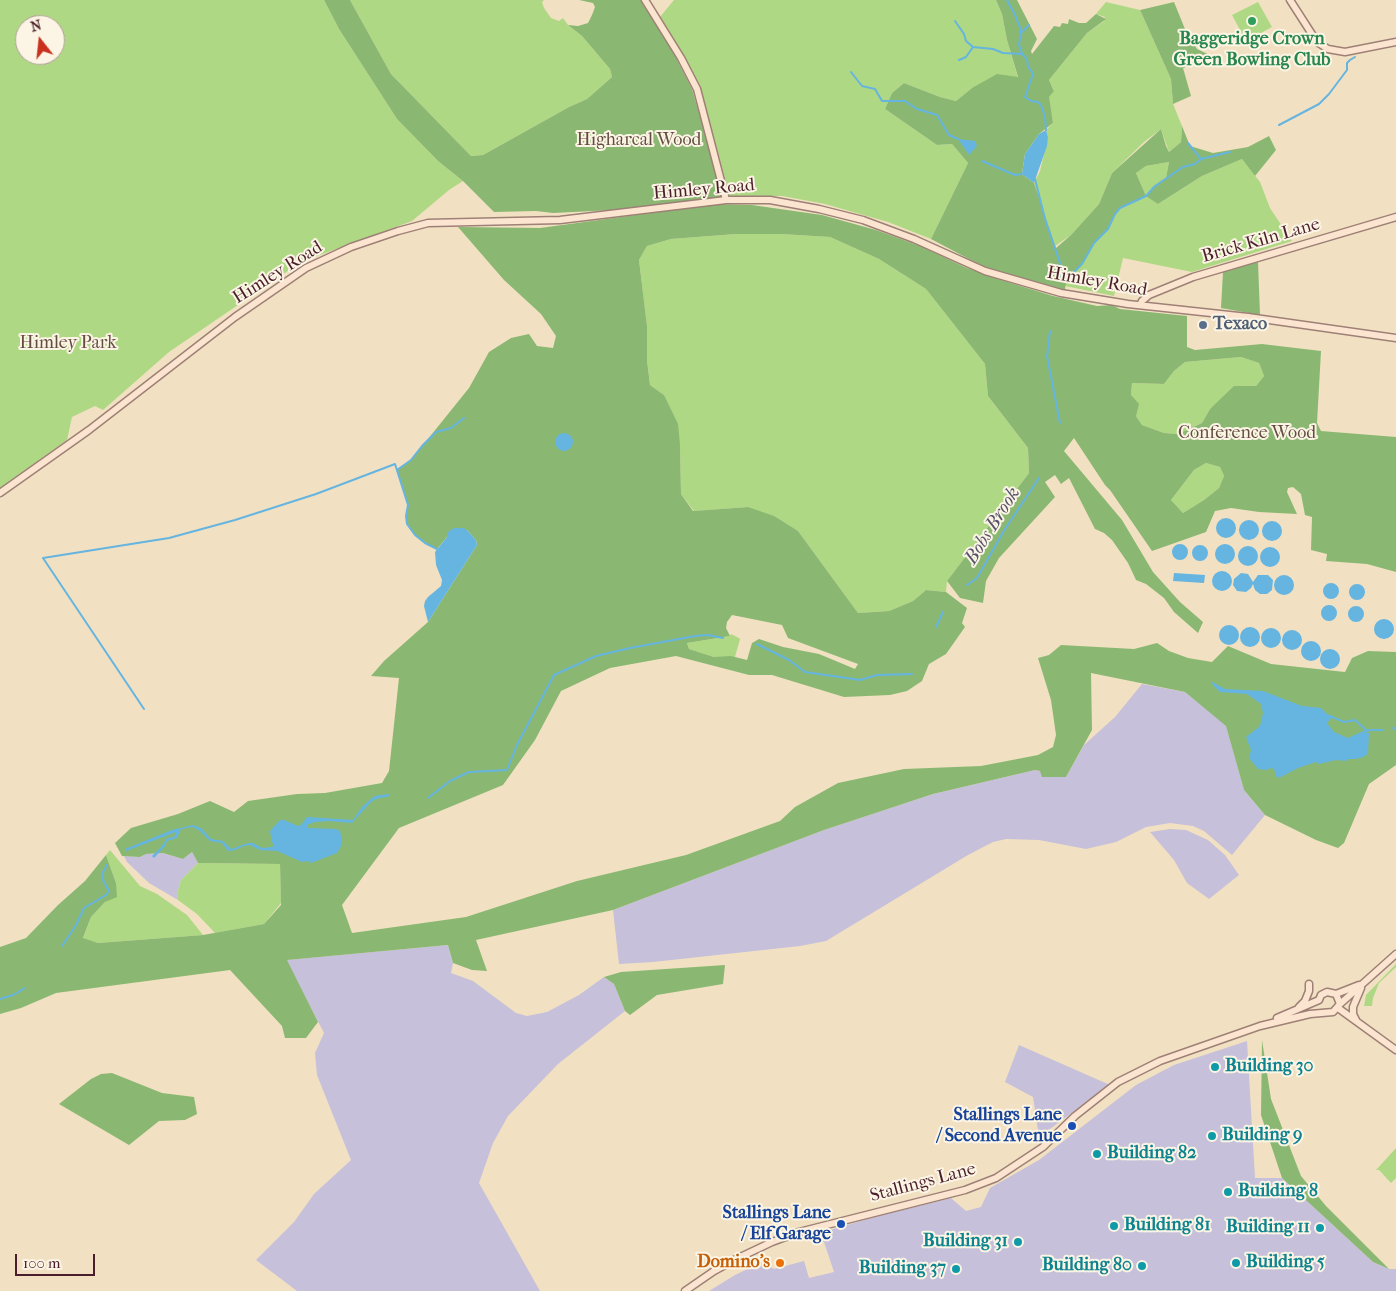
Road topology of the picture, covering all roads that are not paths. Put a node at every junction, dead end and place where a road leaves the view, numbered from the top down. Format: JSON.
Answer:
{"nodes":[{"id":1,"x":645,"y":0,"type":"edge"},
{"id":2,"x":1290,"y":0,"type":"edge"},
{"id":3,"x":1396,"y":42,"type":"edge"},
{"id":4,"x":726,"y":200,"type":"junction"},
{"id":5,"x":1396,"y":217,"type":"edge"},
{"id":6,"x":1140,"y":305,"type":"junction"},
{"id":7,"x":1396,"y":338,"type":"edge"},
{"id":8,"x":0,"y":493,"type":"edge"},
{"id":9,"x":1395,"y":953,"type":"edge"},
{"id":10,"x":1364,"y":982,"type":"junction"},
{"id":11,"x":1310,"y":984,"type":"dead end"},
{"id":12,"x":1336,"y":994,"type":"junction"},
{"id":13,"x":1319,"y":1000,"type":"junction"},
{"id":14,"x":1339,"y":1006,"type":"junction"},
{"id":15,"x":1295,"y":1011,"type":"junction"},
{"id":16,"x":1326,"y":1012,"type":"junction"},
{"id":17,"x":1356,"y":1020,"type":"junction"},
{"id":18,"x":1260,"y":1026,"type":"junction"},
{"id":19,"x":1396,"y":1050,"type":"edge"},
{"id":20,"x":684,"y":1291,"type":"edge"}],
"edges":[{"from":1,"to":4,"type":"main road"},
{"from":2,"to":3,"type":"main road"},
{"from":4,"to":6,"type":"main road","name":"Himley Road"},
{"from":4,"to":8,"type":"main road","name":"Himley Road"},
{"from":5,"to":6,"type":"main road","name":"Brick Kiln Lane"},
{"from":6,"to":7,"type":"main road","name":"Himley Road"},
{"from":9,"to":10,"type":"main road"},
{"from":10,"to":12,"type":"main road"},
{"from":10,"to":14,"type":"main road"},
{"from":10,"to":17,"type":"main road"},
{"from":11,"to":15,"type":"main road"},
{"from":12,"to":13,"type":"main road"},
{"from":12,"to":14,"type":"main road"},
{"from":13,"to":15,"type":"main road"},
{"from":13,"to":16,"type":"main road"},
{"from":14,"to":16,"type":"main road"},
{"from":14,"to":17,"type":"main road"},
{"from":15,"to":18,"type":"main road"},
{"from":16,"to":18,"type":"main road"},
{"from":17,"to":19,"type":"main road"},
{"from":18,"to":20,"type":"main road","name":"Stallings Lane"}]}
